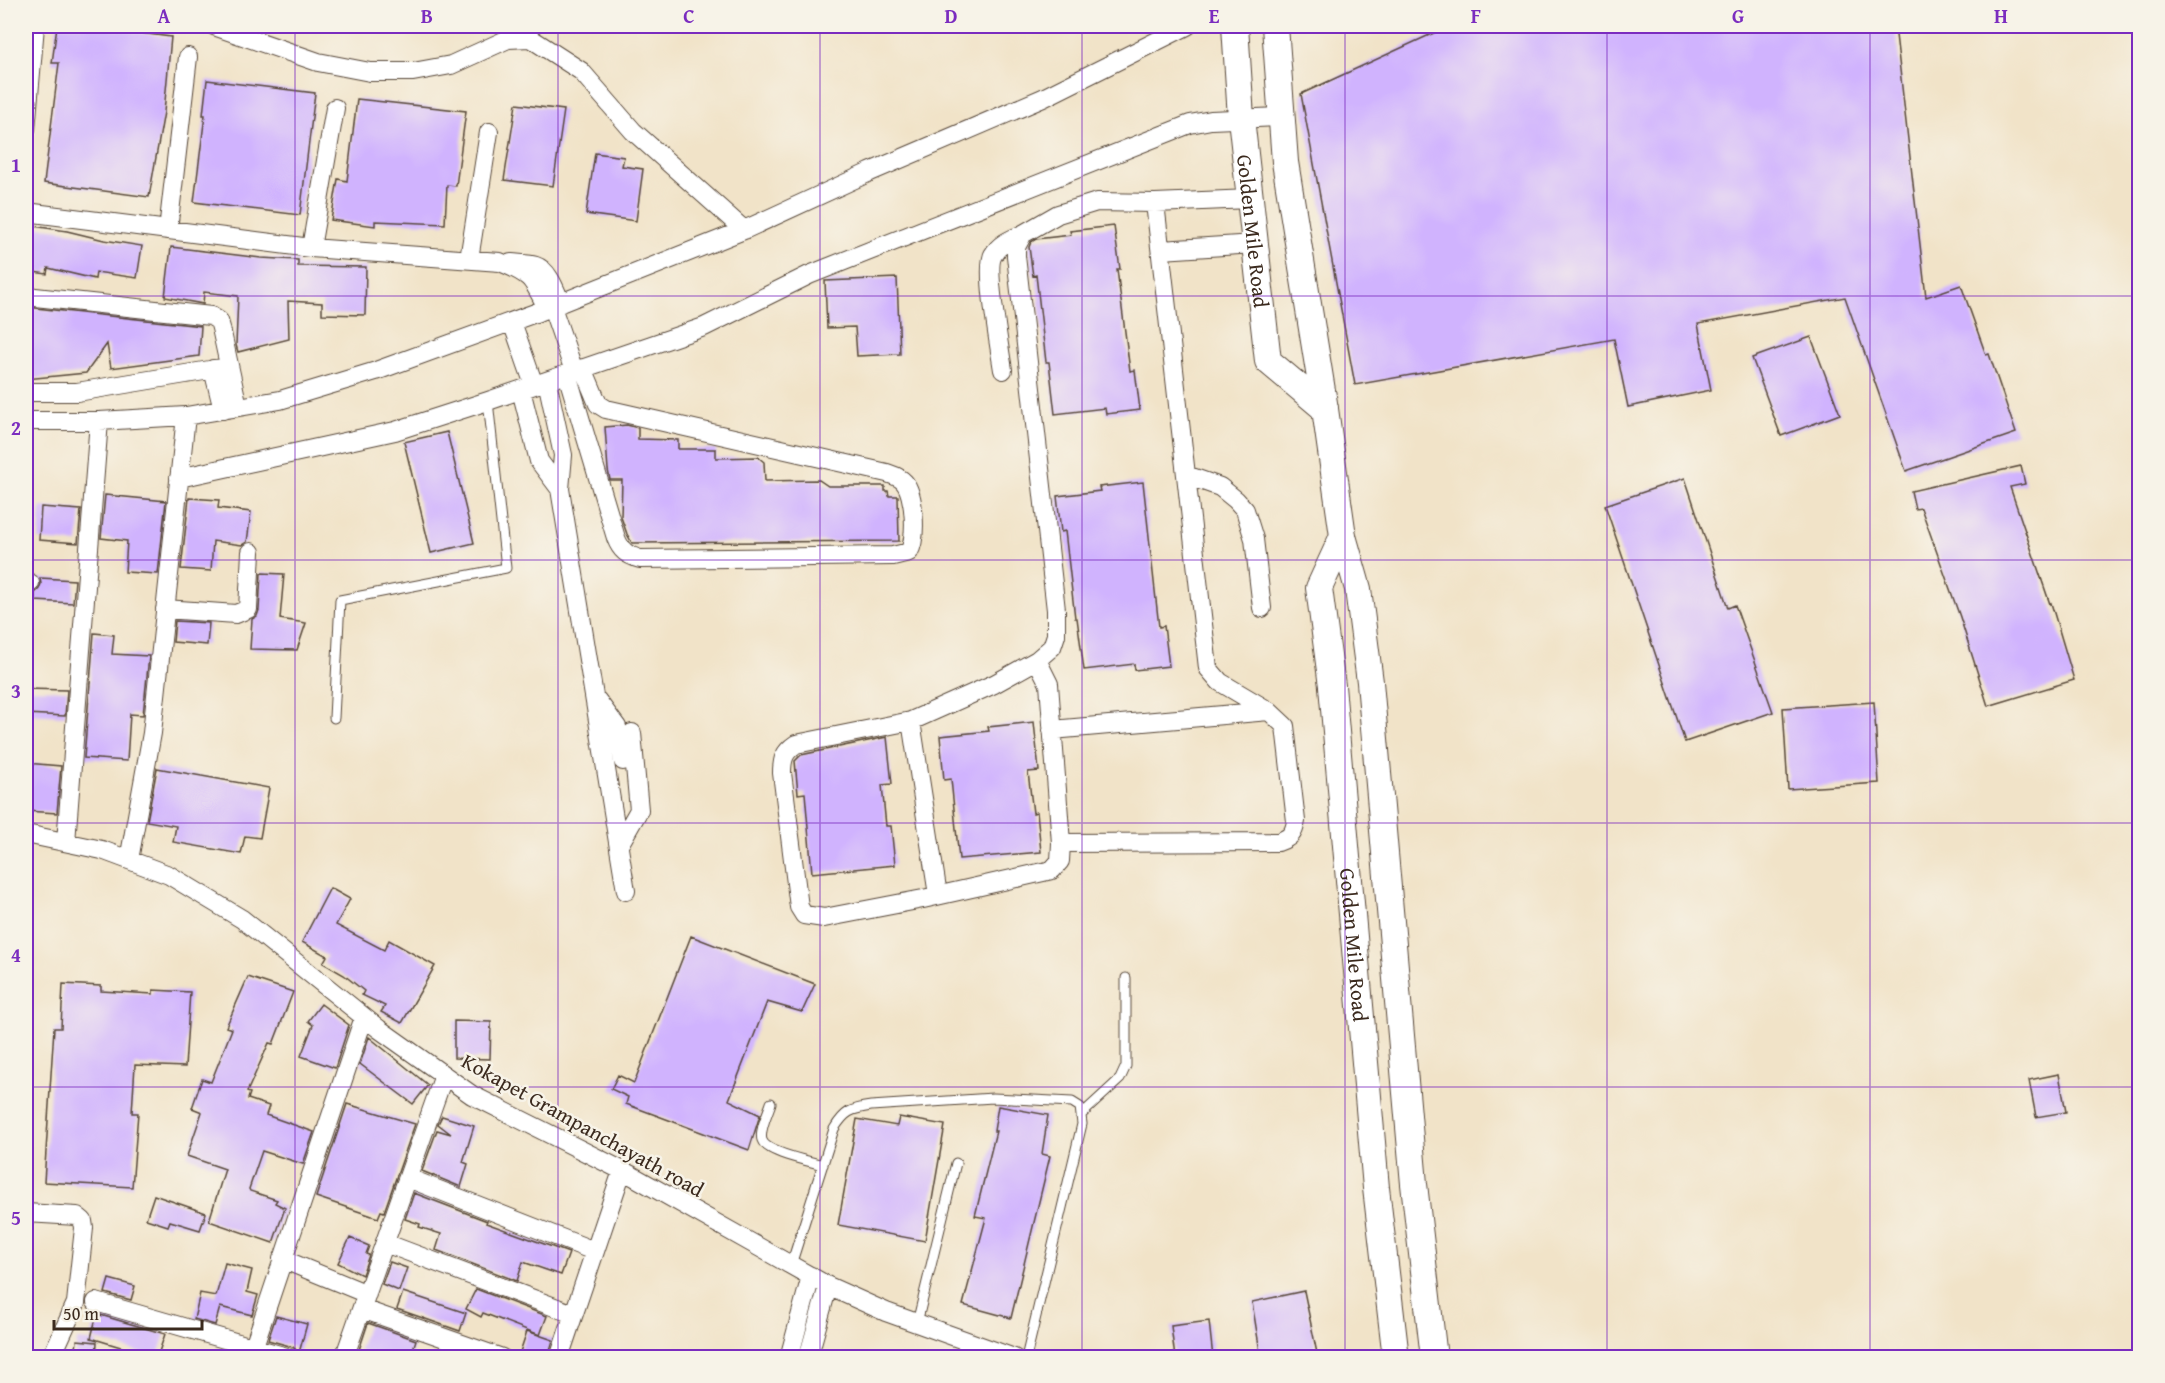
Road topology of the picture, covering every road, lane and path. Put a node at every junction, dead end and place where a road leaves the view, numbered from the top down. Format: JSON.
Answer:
{"nodes":[{"id":1,"x":36,"y":26,"type":"edge"},
{"id":2,"x":214,"y":26,"type":"edge"},
{"id":3,"x":1187,"y":26,"type":"edge"},
{"id":4,"x":1235,"y":26,"type":"edge"},
{"id":5,"x":1275,"y":26,"type":"edge"},
{"id":6,"x":188,"y":57,"type":"dead end"},
{"id":7,"x":335,"y":108,"type":"dead end"},
{"id":8,"x":1280,"y":117,"type":"junction"},
{"id":9,"x":1241,"y":118,"type":"junction"},
{"id":10,"x":26,"y":130,"type":"edge"},
{"id":11,"x":489,"y":132,"type":"dead end"},
{"id":12,"x":1250,"y":199,"type":"junction"},
{"id":13,"x":1155,"y":203,"type":"junction"},
{"id":14,"x":26,"y":212,"type":"edge"},
{"id":15,"x":168,"y":230,"type":"junction"},
{"id":16,"x":744,"y":230,"type":"junction"},
{"id":17,"x":1023,"y":234,"type":"junction"},
{"id":18,"x":1255,"y":244,"type":"junction"},
{"id":19,"x":311,"y":248,"type":"junction"},
{"id":20,"x":1161,"y":250,"type":"junction"},
{"id":21,"x":469,"y":259,"type":"junction"},
{"id":22,"x":26,"y":296,"type":"edge"},
{"id":23,"x":553,"y":306,"type":"junction"},
{"id":24,"x":512,"y":322,"type":"junction"},
{"id":25,"x":221,"y":368,"type":"junction"},
{"id":26,"x":1003,"y":370,"type":"dead end"},
{"id":27,"x":575,"y":371,"type":"junction"},
{"id":28,"x":534,"y":385,"type":"junction"},
{"id":29,"x":26,"y":392,"type":"edge"},
{"id":30,"x":488,"y":401,"type":"junction"},
{"id":31,"x":230,"y":408,"type":"junction"},
{"id":32,"x":602,"y":408,"type":"junction"},
{"id":33,"x":1325,"y":409,"type":"junction"},
{"id":34,"x":186,"y":416,"type":"junction"},
{"id":35,"x":580,"y":416,"type":"junction"},
{"id":36,"x":26,"y":421,"type":"edge"},
{"id":37,"x":99,"y":421,"type":"junction"},
{"id":38,"x":1186,"y":475,"type":"junction"},
{"id":39,"x":179,"y":478,"type":"junction"},
{"id":40,"x":560,"y":489,"type":"junction"},
{"id":41,"x":1343,"y":536,"type":"junction"},
{"id":42,"x":251,"y":552,"type":"dead end"},
{"id":43,"x":1262,"y":608,"type":"dead end"},
{"id":44,"x":165,"y":609,"type":"junction"},
{"id":45,"x":1037,"y":660,"type":"junction"},
{"id":46,"x":594,"y":696,"type":"junction"},
{"id":47,"x":1269,"y":711,"type":"junction"},
{"id":48,"x":334,"y":718,"type":"dead end"},
{"id":49,"x":911,"y":721,"type":"junction"},
{"id":50,"x":1052,"y":730,"type":"junction"},
{"id":51,"x":632,"y":733,"type":"dead end"},
{"id":52,"x":629,"y":805,"type":"dead end"},
{"id":53,"x":26,"y":834,"type":"edge"},
{"id":54,"x":26,"y":842,"type":"edge"},
{"id":55,"x":66,"y":842,"type":"junction"},
{"id":56,"x":1061,"y":843,"type":"junction"},
{"id":57,"x":619,"y":845,"type":"junction"},
{"id":58,"x":129,"y":860,"type":"junction"},
{"id":59,"x":626,"y":891,"type":"dead end"},
{"id":60,"x":938,"y":895,"type":"junction"},
{"id":61,"x":1126,"y":978,"type":"dead end"},
{"id":62,"x":364,"y":1017,"type":"junction"},
{"id":63,"x":444,"y":1075,"type":"junction"},
{"id":64,"x":771,"y":1103,"type":"dead end"},
{"id":65,"x":1082,"y":1113,"type":"junction"},
{"id":66,"x":956,"y":1163,"type":"dead end"},
{"id":67,"x":823,"y":1165,"type":"junction"},
{"id":68,"x":622,"y":1171,"type":"junction"},
{"id":69,"x":408,"y":1178,"type":"junction"},
{"id":70,"x":26,"y":1213,"type":"edge"},
{"id":71,"x":385,"y":1243,"type":"junction"},
{"id":72,"x":594,"y":1251,"type":"junction"},
{"id":73,"x":282,"y":1259,"type":"junction"},
{"id":74,"x":791,"y":1265,"type":"junction"},
{"id":75,"x":811,"y":1276,"type":"junction"},
{"id":76,"x":828,"y":1286,"type":"junction"},
{"id":77,"x":364,"y":1301,"type":"junction"},
{"id":78,"x":96,"y":1302,"type":"dead end"},
{"id":79,"x":573,"y":1314,"type":"junction"},
{"id":80,"x":917,"y":1323,"type":"junction"},
{"id":81,"x":254,"y":1346,"type":"junction"},
{"id":82,"x":51,"y":1358,"type":"edge"},
{"id":83,"x":290,"y":1358,"type":"edge"},
{"id":84,"x":344,"y":1358,"type":"edge"},
{"id":85,"x":502,"y":1358,"type":"edge"},
{"id":86,"x":559,"y":1358,"type":"edge"},
{"id":87,"x":789,"y":1358,"type":"edge"},
{"id":88,"x":808,"y":1358,"type":"edge"},
{"id":89,"x":1014,"y":1358,"type":"edge"},
{"id":90,"x":1026,"y":1358,"type":"edge"},
{"id":91,"x":1396,"y":1358,"type":"edge"},
{"id":92,"x":1434,"y":1358,"type":"edge"}],
"edges":[{"from":1,"to":10,"type":"street"},
{"from":2,"to":16,"type":"street"},
{"from":3,"to":16,"type":"street"},
{"from":4,"to":9,"type":"street","name":"Golden Mile Road"},
{"from":5,"to":8,"type":"street","name":"Golden Mile Road"},
{"from":6,"to":15,"type":"street"},
{"from":7,"to":19,"type":"street"},
{"from":8,"to":9,"type":"street"},
{"from":8,"to":33,"type":"street","name":"Golden Mile Road"},
{"from":9,"to":12,"type":"street","name":"Golden Mile Road"},
{"from":9,"to":27,"type":"street"},
{"from":11,"to":21,"type":"street"},
{"from":12,"to":13,"type":"street"},
{"from":12,"to":18,"type":"street","name":"Golden Mile Road"},
{"from":13,"to":17,"type":"street"},
{"from":13,"to":20,"type":"street"},
{"from":14,"to":15,"type":"street"},
{"from":15,"to":19,"type":"street"},
{"from":16,"to":23,"type":"street"},
{"from":17,"to":26,"type":"street"},
{"from":17,"to":45,"type":"street"},
{"from":18,"to":20,"type":"street"},
{"from":18,"to":33,"type":"street","name":"Golden Mile Road"},
{"from":19,"to":21,"type":"street"},
{"from":20,"to":38,"type":"street"},
{"from":21,"to":23,"type":"street"},
{"from":22,"to":25,"type":"street"},
{"from":23,"to":24,"type":"street"},
{"from":23,"to":27,"type":"street"},
{"from":24,"to":28,"type":"street"},
{"from":24,"to":31,"type":"street"},
{"from":25,"to":29,"type":"street"},
{"from":25,"to":31,"type":"street"},
{"from":27,"to":28,"type":"street"},
{"from":27,"to":32,"type":"street"},
{"from":27,"to":35,"type":"street"},
{"from":28,"to":30,"type":"street"},
{"from":28,"to":40,"type":"street"},
{"from":28,"to":40,"type":"street"},
{"from":30,"to":39,"type":"street"},
{"from":30,"to":48,"type":"lane"},
{"from":31,"to":34,"type":"street"},
{"from":32,"to":35,"type":"street"},
{"from":32,"to":35,"type":"street"},
{"from":33,"to":41,"type":"street","name":"Golden Mile Road"},
{"from":34,"to":37,"type":"street"},
{"from":34,"to":39,"type":"street"},
{"from":36,"to":37,"type":"street"},
{"from":37,"to":55,"type":"street"},
{"from":38,"to":43,"type":"street"},
{"from":38,"to":47,"type":"street"},
{"from":39,"to":44,"type":"street"},
{"from":40,"to":46,"type":"street"},
{"from":41,"to":91,"type":"street","name":"Golden Mile Road"},
{"from":41,"to":92,"type":"street","name":"Golden Mile Road"},
{"from":42,"to":44,"type":"street"},
{"from":44,"to":58,"type":"street"},
{"from":45,"to":49,"type":"street"},
{"from":45,"to":50,"type":"street"},
{"from":46,"to":52,"type":"street"},
{"from":46,"to":57,"type":"street"},
{"from":47,"to":50,"type":"street"},
{"from":47,"to":56,"type":"street"},
{"from":49,"to":60,"type":"street"},
{"from":49,"to":60,"type":"street"},
{"from":50,"to":56,"type":"street"},
{"from":51,"to":57,"type":"street"},
{"from":53,"to":54,"type":"street"},
{"from":53,"to":55,"type":"street","name":"Kokapet Grampanchayath road"},
{"from":55,"to":58,"type":"street","name":"Kokapet Grampanchayath road"},
{"from":56,"to":60,"type":"street"},
{"from":57,"to":59,"type":"street"},
{"from":58,"to":62,"type":"street","name":"Kokapet Grampanchayath road"},
{"from":61,"to":65,"type":"lane"},
{"from":62,"to":63,"type":"street","name":"Kokapet Grampanchayath road"},
{"from":62,"to":73,"type":"street"},
{"from":63,"to":68,"type":"street","name":"Kokapet Grampanchayath road"},
{"from":63,"to":69,"type":"street"},
{"from":64,"to":67,"type":"lane"},
{"from":65,"to":67,"type":"lane"},
{"from":65,"to":90,"type":"lane"},
{"from":66,"to":80,"type":"lane"},
{"from":67,"to":74,"type":"lane"},
{"from":68,"to":72,"type":"street"},
{"from":68,"to":74,"type":"street","name":"Kokapet Grampanchayath road"},
{"from":69,"to":71,"type":"street"},
{"from":69,"to":72,"type":"street"},
{"from":70,"to":82,"type":"street"},
{"from":71,"to":77,"type":"street"},
{"from":71,"to":79,"type":"street"},
{"from":72,"to":79,"type":"street"},
{"from":73,"to":77,"type":"street"},
{"from":73,"to":81,"type":"street"},
{"from":74,"to":75,"type":"street","name":"Kokapet Grampanchayath road"},
{"from":75,"to":76,"type":"street","name":"Kokapet Grampanchayath road"},
{"from":75,"to":87,"type":"street"},
{"from":76,"to":80,"type":"street","name":"Kokapet Grampanchayath road"},
{"from":76,"to":88,"type":"street"},
{"from":77,"to":84,"type":"street"},
{"from":77,"to":85,"type":"street"},
{"from":78,"to":81,"type":"street"},
{"from":79,"to":86,"type":"street"},
{"from":80,"to":89,"type":"street","name":"Kokapet Grampanchayath road"},
{"from":81,"to":83,"type":"street"}]}
